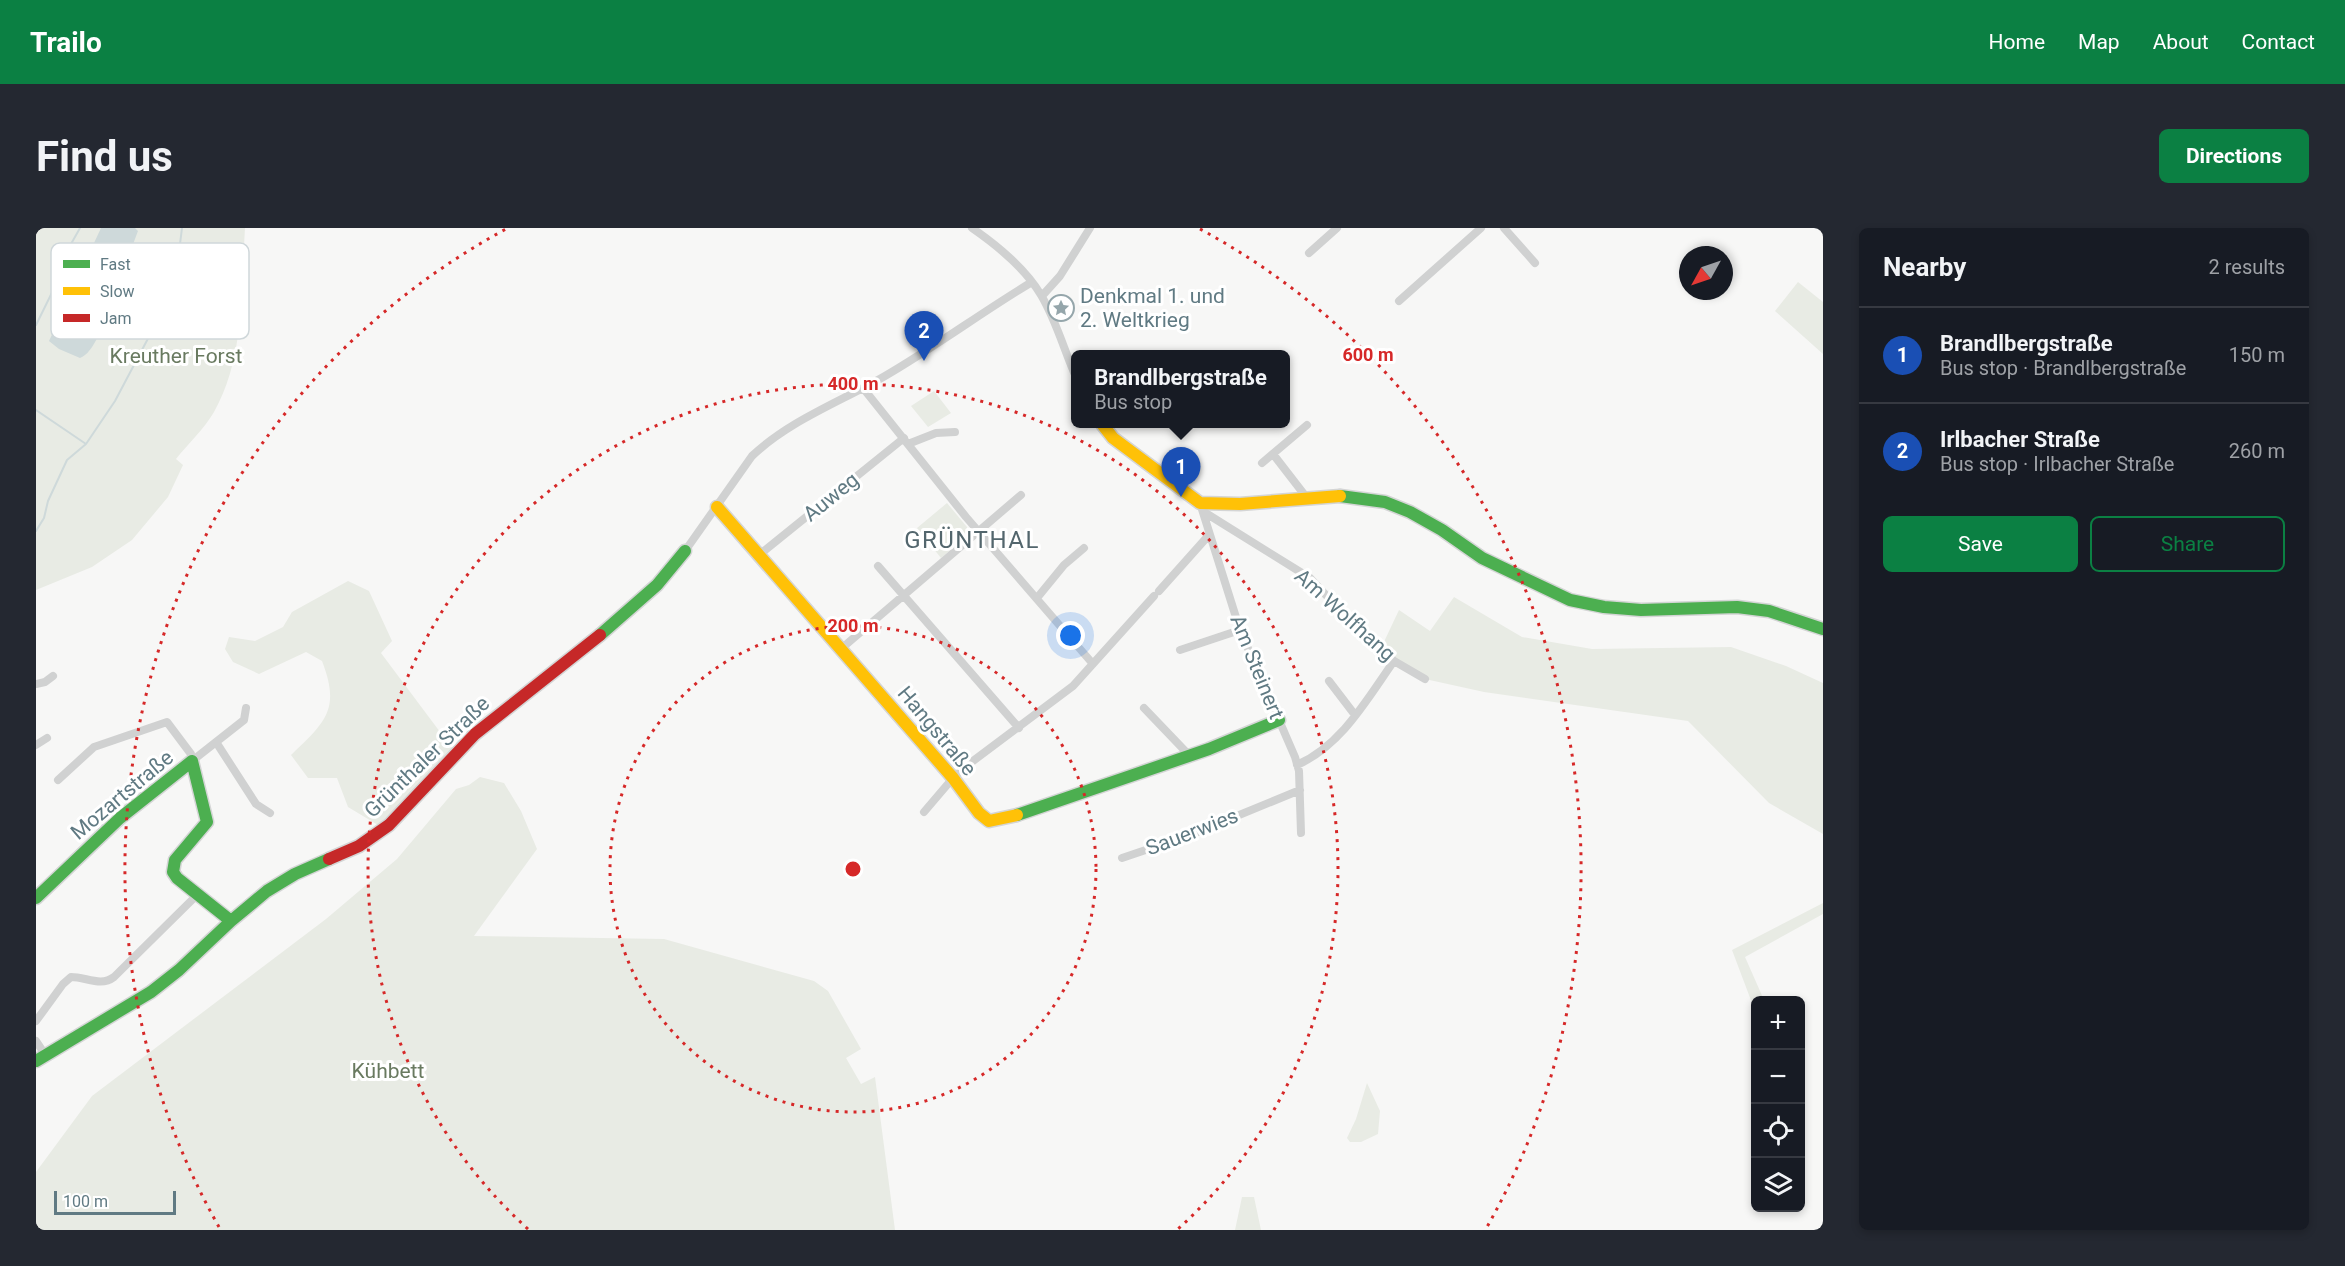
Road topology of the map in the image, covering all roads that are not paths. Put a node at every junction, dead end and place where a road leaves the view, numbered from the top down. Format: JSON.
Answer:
{"nodes":[{"id":1,"x":972,"y":228,"type":"edge"},
{"id":2,"x":1090,"y":228,"type":"edge"},
{"id":3,"x":1481,"y":228,"type":"edge"},
{"id":4,"x":1504,"y":228,"type":"edge"},
{"id":5,"x":1331,"y":230,"type":"edge"},
{"id":6,"x":1310,"y":253,"type":"dead end"},
{"id":7,"x":1534,"y":263,"type":"dead end"},
{"id":8,"x":1032,"y":282,"type":"junction"},
{"id":9,"x":1042,"y":296,"type":"junction"},
{"id":10,"x":1398,"y":301,"type":"dead end"},
{"id":11,"x":1071,"y":365,"type":"edge"},
{"id":12,"x":863,"y":388,"type":"junction"},
{"id":13,"x":1307,"y":425,"type":"dead end"},
{"id":14,"x":1106,"y":428,"type":"edge"},
{"id":15,"x":955,"y":432,"type":"dead end"},
{"id":16,"x":906,"y":441,"type":"junction"},
{"id":17,"x":1273,"y":454,"type":"junction"},
{"id":18,"x":1262,"y":462,"type":"dead end"},
{"id":19,"x":1021,"y":495,"type":"dead end"},
{"id":20,"x":1307,"y":498,"type":"junction"},
{"id":21,"x":717,"y":507,"type":"junction"},
{"id":22,"x":1202,"y":508,"type":"junction"},
{"id":23,"x":978,"y":530,"type":"junction"},
{"id":24,"x":1209,"y":535,"type":"junction"},
{"id":25,"x":1084,"y":548,"type":"dead end"},
{"id":26,"x":685,"y":551,"type":"joint"},
{"id":27,"x":759,"y":555,"type":"junction"},
{"id":28,"x":878,"y":566,"type":"dead end"},
{"id":29,"x":902,"y":595,"type":"junction"},
{"id":30,"x":1037,"y":598,"type":"junction"},
{"id":31,"x":1823,"y":629,"type":"edge"},
{"id":32,"x":1240,"y":630,"type":"junction"},
{"id":33,"x":842,"y":648,"type":"junction"},
{"id":34,"x":1180,"y":650,"type":"dead end"},
{"id":35,"x":1394,"y":661,"type":"junction"},
{"id":36,"x":1093,"y":664,"type":"junction"},
{"id":37,"x":53,"y":676,"type":"dead end"},
{"id":38,"x":1425,"y":678,"type":"dead end"},
{"id":39,"x":1329,"y":681,"type":"dead end"},
{"id":40,"x":36,"y":684,"type":"edge"},
{"id":41,"x":246,"y":708,"type":"dead end"},
{"id":42,"x":1144,"y":708,"type":"dead end"},
{"id":43,"x":1355,"y":715,"type":"junction"},
{"id":44,"x":1279,"y":720,"type":"junction"},
{"id":45,"x":1018,"y":728,"type":"junction"},
{"id":46,"x":47,"y":738,"type":"dead end"},
{"id":47,"x":216,"y":742,"type":"junction"},
{"id":48,"x":36,"y":746,"type":"edge"},
{"id":49,"x":1189,"y":756,"type":"junction"},
{"id":50,"x":192,"y":761,"type":"junction"},
{"id":51,"x":1297,"y":765,"type":"junction"},
{"id":52,"x":953,"y":778,"type":"junction"},
{"id":53,"x":58,"y":780,"type":"dead end"},
{"id":54,"x":1300,"y":790,"type":"junction"},
{"id":55,"x":924,"y":812,"type":"dead end"},
{"id":56,"x":270,"y":813,"type":"dead end"},
{"id":57,"x":1301,"y":832,"type":"dead end"},
{"id":58,"x":1122,"y":858,"type":"dead end"},
{"id":59,"x":198,"y":894,"type":"junction"},
{"id":60,"x":36,"y":898,"type":"edge"},
{"id":61,"x":231,"y":921,"type":"junction"},
{"id":62,"x":36,"y":1020,"type":"edge"},
{"id":63,"x":36,"y":1041,"type":"edge"},
{"id":64,"x":41,"y":1058,"type":"edge"}],
"edges":[{"from":1,"to":8,"type":"street"},
{"from":2,"to":9,"type":"street"},
{"from":3,"to":10,"type":"street"},
{"from":4,"to":7,"type":"street"},
{"from":5,"to":6,"type":"street"},
{"from":8,"to":9,"type":"street"},
{"from":8,"to":12,"type":"street"},
{"from":9,"to":11,"type":"street"},
{"from":12,"to":16,"type":"street"},
{"from":12,"to":21,"type":"street"},
{"from":13,"to":17,"type":"street"},
{"from":14,"to":22,"type":"street"},
{"from":15,"to":16,"type":"street","name":"Auweg"},
{"from":16,"to":23,"type":"street"},
{"from":16,"to":27,"type":"street","name":"Auweg"},
{"from":17,"to":18,"type":"street"},
{"from":17,"to":20,"type":"street"},
{"from":19,"to":23,"type":"street"},
{"from":20,"to":22,"type":"street"},
{"from":20,"to":31,"type":"street"},
{"from":21,"to":26,"type":"street"},
{"from":21,"to":27,"type":"street","name":"Hangstraße"},
{"from":22,"to":24,"type":"street","name":"Am Steinert"},
{"from":22,"to":35,"type":"street","name":"Am Wolfhang"},
{"from":23,"to":29,"type":"street"},
{"from":23,"to":30,"type":"street"},
{"from":24,"to":32,"type":"street","name":"Am Steinert"},
{"from":24,"to":36,"type":"street"},
{"from":25,"to":30,"type":"street"},
{"from":26,"to":61,"type":"street","name":"Grünthaler Straße"},
{"from":27,"to":33,"type":"street","name":"Hangstraße"},
{"from":28,"to":29,"type":"street"},
{"from":29,"to":33,"type":"street"},
{"from":29,"to":45,"type":"street"},
{"from":30,"to":36,"type":"street"},
{"from":32,"to":34,"type":"street"},
{"from":32,"to":44,"type":"street","name":"Am Steinert"},
{"from":33,"to":52,"type":"street","name":"Hangstraße"},
{"from":35,"to":38,"type":"street","name":"Am Wolfhang"},
{"from":35,"to":43,"type":"street"},
{"from":36,"to":45,"type":"street"},
{"from":37,"to":40,"type":"street"},
{"from":39,"to":43,"type":"street"},
{"from":41,"to":47,"type":"street"},
{"from":42,"to":49,"type":"street"},
{"from":43,"to":51,"type":"street"},
{"from":44,"to":49,"type":"street","name":"Hangstraße"},
{"from":44,"to":51,"type":"street","name":"Am Steinert"},
{"from":45,"to":52,"type":"street"},
{"from":46,"to":48,"type":"street"},
{"from":47,"to":50,"type":"street"},
{"from":47,"to":56,"type":"street"},
{"from":49,"to":52,"type":"street","name":"Hangstraße"},
{"from":50,"to":53,"type":"street"},
{"from":50,"to":59,"type":"street","name":"Mozartstraße"},
{"from":50,"to":60,"type":"street","name":"Mozartstraße"},
{"from":51,"to":54,"type":"street","name":"Am Steinert"},
{"from":52,"to":55,"type":"street"},
{"from":54,"to":57,"type":"street","name":"Am Steinert"},
{"from":54,"to":58,"type":"street","name":"Sauerwies"},
{"from":59,"to":61,"type":"street","name":"Mozartstraße"},
{"from":59,"to":62,"type":"street"},
{"from":61,"to":64,"type":"street","name":"Grünthaler Straße"},
{"from":63,"to":64,"type":"street"}]}
